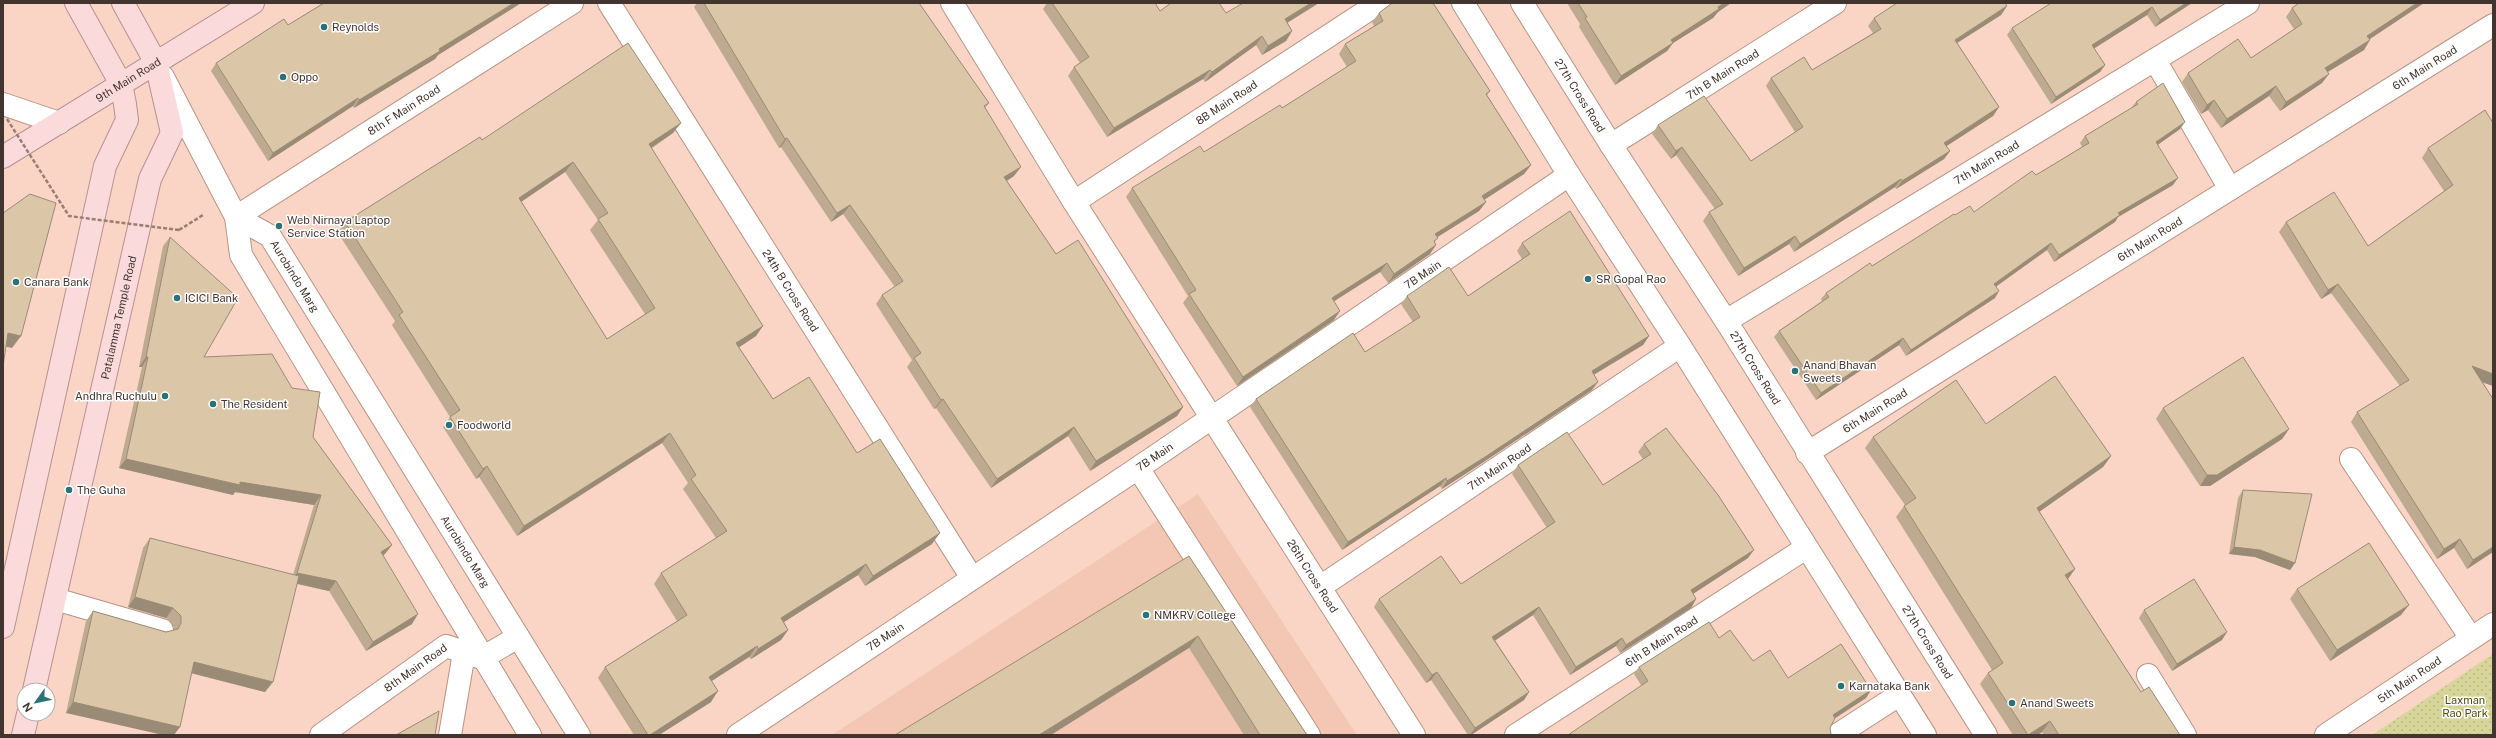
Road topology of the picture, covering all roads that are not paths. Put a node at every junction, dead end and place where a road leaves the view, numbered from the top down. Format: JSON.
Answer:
{"nodes":[{"id":1,"x":76,"y":3,"type":"edge"},
{"id":2,"x":123,"y":3,"type":"edge"},
{"id":3,"x":253,"y":3,"type":"edge"},
{"id":4,"x":572,"y":3,"type":"edge"},
{"id":5,"x":609,"y":3,"type":"edge"},
{"id":6,"x":952,"y":3,"type":"edge"},
{"id":7,"x":1379,"y":3,"type":"edge"},
{"id":8,"x":1463,"y":3,"type":"edge"},
{"id":9,"x":1522,"y":3,"type":"edge"},
{"id":10,"x":1835,"y":3,"type":"edge"},
{"id":11,"x":2248,"y":3,"type":"edge"},
{"id":12,"x":2493,"y":25,"type":"edge"},
{"id":13,"x":2155,"y":60,"type":"junction"},
{"id":14,"x":156,"y":63,"type":"junction"},
{"id":15,"x":121,"y":84,"type":"junction"},
{"id":16,"x":5,"y":112,"type":"edge"},
{"id":17,"x":59,"y":123,"type":"junction"},
{"id":18,"x":1611,"y":145,"type":"junction"},
{"id":19,"x":3,"y":157,"type":"edge"},
{"id":20,"x":1569,"y":175,"type":"junction"},
{"id":21,"x":2230,"y":189,"type":"junction"},
{"id":22,"x":1074,"y":202,"type":"junction"},
{"id":23,"x":236,"y":218,"type":"junction"},
{"id":24,"x":1726,"y":321,"type":"junction"},
{"id":25,"x":1680,"y":346,"type":"junction"},
{"id":26,"x":1211,"y":417,"type":"junction"},
{"id":27,"x":1807,"y":452,"type":"junction"},
{"id":28,"x":2351,"y":459,"type":"dead end"},
{"id":29,"x":1138,"y":468,"type":"junction"},
{"id":30,"x":1806,"y":548,"type":"junction"},
{"id":31,"x":972,"y":578,"type":"junction"},
{"id":32,"x":1320,"y":587,"type":"junction"},
{"id":33,"x":55,"y":599,"type":"junction"},
{"id":34,"x":2493,"y":624,"type":"edge"},
{"id":35,"x":3,"y":627,"type":"edge"},
{"id":36,"x":162,"y":630,"type":"edge"},
{"id":37,"x":518,"y":637,"type":"junction"},
{"id":38,"x":2471,"y":638,"type":"junction"},
{"id":39,"x":473,"y":655,"type":"junction"},
{"id":40,"x":2148,"y":676,"type":"dead end"},
{"id":41,"x":36,"y":682,"type":"edge"},
{"id":42,"x":1899,"y":695,"type":"junction"},
{"id":43,"x":26,"y":722,"type":"edge"},
{"id":44,"x":23,"y":735,"type":"edge"},
{"id":45,"x":321,"y":735,"type":"edge"},
{"id":46,"x":450,"y":735,"type":"edge"},
{"id":47,"x":530,"y":735,"type":"edge"},
{"id":48,"x":578,"y":735,"type":"edge"},
{"id":49,"x":738,"y":735,"type":"edge"},
{"id":50,"x":1309,"y":735,"type":"edge"},
{"id":51,"x":1414,"y":735,"type":"edge"},
{"id":52,"x":1516,"y":735,"type":"edge"},
{"id":53,"x":1836,"y":735,"type":"edge"},
{"id":54,"x":1925,"y":735,"type":"edge"},
{"id":55,"x":1986,"y":735,"type":"edge"},
{"id":56,"x":2185,"y":735,"type":"edge"},
{"id":57,"x":2326,"y":735,"type":"edge"}],
"edges":[{"from":1,"to":15,"type":"main road"},
{"from":2,"to":14,"type":"main road","name":"Patalamma Temple Road"},
{"from":3,"to":14,"type":"main road","name":"9th Main Road"},
{"from":4,"to":23,"type":"street","name":"8th F Main Road"},
{"from":5,"to":31,"type":"street","name":"24th B Cross Road"},
{"from":6,"to":22,"type":"street","name":"26th Cross Road"},
{"from":7,"to":22,"type":"street","name":"8B Main Road"},
{"from":8,"to":20,"type":"street"},
{"from":9,"to":18,"type":"street","name":"27th Cross Road"},
{"from":10,"to":18,"type":"street","name":"7th B Main Road"},
{"from":11,"to":13,"type":"street","name":"7th Main Road"},
{"from":12,"to":21,"type":"street","name":"6th Main Road"},
{"from":13,"to":21,"type":"street"},
{"from":13,"to":24,"type":"street","name":"7th Main Road"},
{"from":14,"to":15,"type":"main road","name":"9th Main Road"},
{"from":14,"to":23,"type":"street"},
{"from":14,"to":33,"type":"main road","name":"Patalamma Temple Road"},
{"from":15,"to":17,"type":"main road","name":"9th Main Road"},
{"from":15,"to":35,"type":"main road"},
{"from":16,"to":17,"type":"street"},
{"from":17,"to":19,"type":"main road","name":"9th Main Road"},
{"from":18,"to":24,"type":"street","name":"27th Cross Road"},
{"from":20,"to":25,"type":"street"},
{"from":20,"to":26,"type":"street","name":"7B Main"},
{"from":21,"to":27,"type":"street","name":"6th Main Road"},
{"from":22,"to":26,"type":"street","name":"26th Cross Road"},
{"from":23,"to":37,"type":"street","name":"Aurobindo Marg"},
{"from":23,"to":39,"type":"street"},
{"from":24,"to":27,"type":"street","name":"27th Cross Road"},
{"from":25,"to":30,"type":"street"},
{"from":25,"to":32,"type":"street","name":"7th Main Road"},
{"from":26,"to":29,"type":"street","name":"7B Main"},
{"from":26,"to":32,"type":"street","name":"26th Cross Road"},
{"from":27,"to":55,"type":"street","name":"27th Cross Road"},
{"from":28,"to":38,"type":"street"},
{"from":29,"to":31,"type":"street","name":"7B Main"},
{"from":29,"to":50,"type":"street"},
{"from":30,"to":42,"type":"street"},
{"from":30,"to":52,"type":"street","name":"6th B Main Road"},
{"from":31,"to":49,"type":"street","name":"7B Main"},
{"from":32,"to":51,"type":"street","name":"26th Cross Road"},
{"from":33,"to":36,"type":"street"},
{"from":33,"to":41,"type":"main road","name":"Patalamma Temple Road"},
{"from":34,"to":38,"type":"street","name":"5th Main Road"},
{"from":37,"to":39,"type":"street"},
{"from":37,"to":48,"type":"street","name":"Aurobindo Marg"},
{"from":38,"to":57,"type":"street","name":"5th Main Road"},
{"from":39,"to":45,"type":"street","name":"8th Main Road"},
{"from":39,"to":46,"type":"street"},
{"from":39,"to":47,"type":"street"},
{"from":40,"to":56,"type":"street"},
{"from":42,"to":53,"type":"street"},
{"from":42,"to":54,"type":"street"},
{"from":43,"to":44,"type":"main road"}]}
